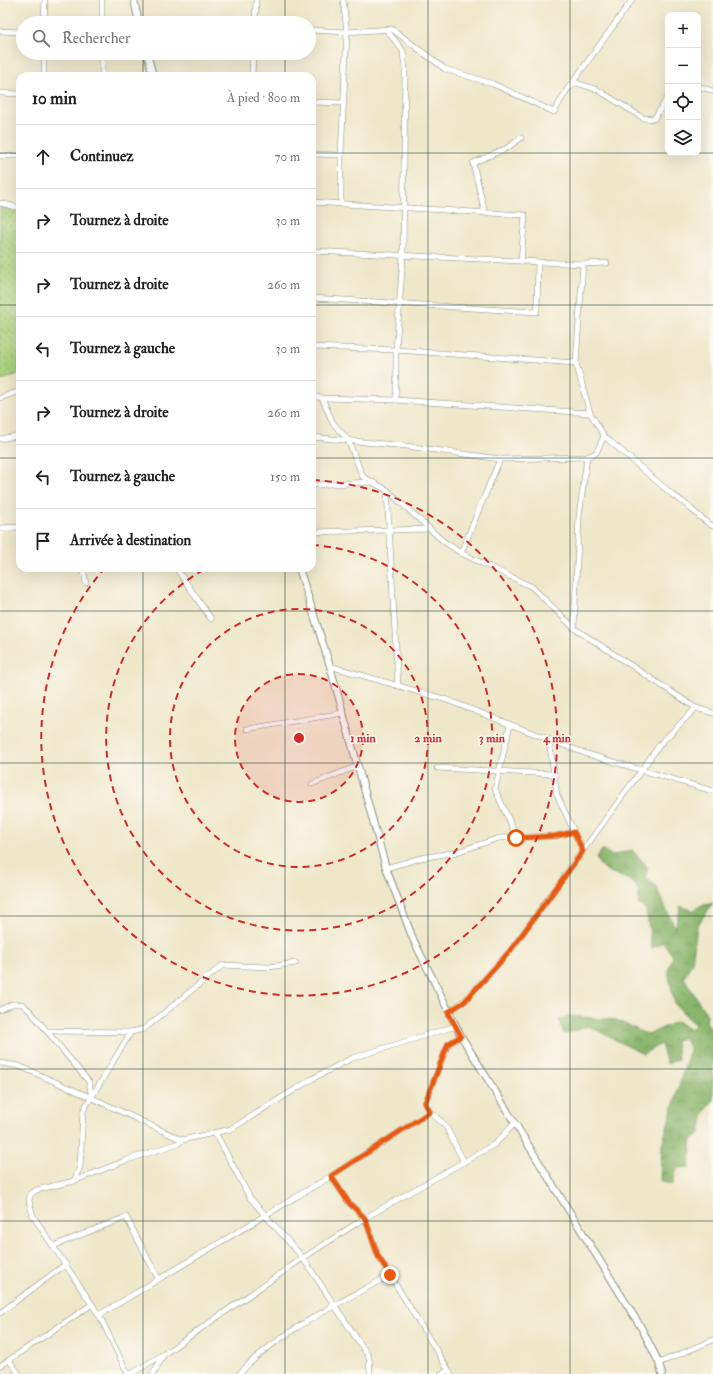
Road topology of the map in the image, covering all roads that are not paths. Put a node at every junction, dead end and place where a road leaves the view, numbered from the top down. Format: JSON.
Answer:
{"nodes":[{"id":1,"x":45,"y":0,"type":"edge"},
{"id":2,"x":102,"y":0,"type":"edge"},
{"id":3,"x":134,"y":0,"type":"edge"},
{"id":4,"x":256,"y":0,"type":"edge"},
{"id":5,"x":343,"y":0,"type":"edge"},
{"id":6,"x":632,"y":0,"type":"edge"},
{"id":7,"x":44,"y":16,"type":"edge"},
{"id":8,"x":102,"y":16,"type":"edge"},
{"id":9,"x":137,"y":16,"type":"edge"},
{"id":10,"x":255,"y":16,"type":"edge"},
{"id":11,"x":386,"y":29,"type":"junction"},
{"id":12,"x":316,"y":30,"type":"edge"},
{"id":13,"x":0,"y":31,"type":"edge"},
{"id":14,"x":16,"y":32,"type":"edge"},
{"id":15,"x":347,"y":32,"type":"junction"},
{"id":16,"x":44,"y":60,"type":"edge"},
{"id":17,"x":102,"y":60,"type":"edge"},
{"id":18,"x":149,"y":60,"type":"edge"},
{"id":19,"x":253,"y":60,"type":"edge"},
{"id":20,"x":44,"y":72,"type":"edge"},
{"id":21,"x":102,"y":72,"type":"edge"},
{"id":22,"x":152,"y":72,"type":"edge"},
{"id":23,"x":252,"y":72,"type":"edge"},
{"id":24,"x":701,"y":87,"type":"edge"},
{"id":25,"x":568,"y":88,"type":"junction"},
{"id":26,"x":713,"y":91,"type":"edge"},
{"id":27,"x":0,"y":93,"type":"edge"},
{"id":28,"x":16,"y":94,"type":"edge"},
{"id":29,"x":316,"y":102,"type":"edge"},
{"id":30,"x":665,"y":102,"type":"edge"},
{"id":31,"x":343,"y":103,"type":"junction"},
{"id":32,"x":521,"y":138,"type":"dead end"},
{"id":33,"x":316,"y":154,"type":"edge"},
{"id":34,"x":341,"y":155,"type":"junction"},
{"id":35,"x":0,"y":156,"type":"edge"},
{"id":36,"x":16,"y":156,"type":"edge"},
{"id":37,"x":316,"y":202,"type":"edge"},
{"id":38,"x":0,"y":203,"type":"edge"},
{"id":39,"x":341,"y":204,"type":"junction"},
{"id":40,"x":16,"y":207,"type":"edge"},
{"id":41,"x":403,"y":208,"type":"junction"},
{"id":42,"x":485,"y":213,"type":"junction"},
{"id":43,"x":316,"y":251,"type":"edge"},
{"id":44,"x":403,"y":256,"type":"junction"},
{"id":45,"x":521,"y":261,"type":"junction"},
{"id":46,"x":538,"y":262,"type":"junction"},
{"id":47,"x":607,"y":263,"type":"dead end"},
{"id":48,"x":583,"y":264,"type":"junction"},
{"id":49,"x":316,"y":298,"type":"edge"},
{"id":50,"x":399,"y":303,"type":"junction"},
{"id":51,"x":316,"y":346,"type":"edge"},
{"id":52,"x":396,"y":350,"type":"junction"},
{"id":53,"x":576,"y":363,"type":"junction"},
{"id":54,"x":16,"y":392,"type":"edge"},
{"id":55,"x":316,"y":397,"type":"edge"},
{"id":56,"x":0,"y":398,"type":"edge"},
{"id":57,"x":322,"y":398,"type":"junction"},
{"id":58,"x":396,"y":400,"type":"junction"},
{"id":59,"x":590,"y":413,"type":"junction"},
{"id":60,"x":16,"y":436,"type":"edge"},
{"id":61,"x":604,"y":436,"type":"junction"},
{"id":62,"x":316,"y":437,"type":"edge"},
{"id":63,"x":0,"y":439,"type":"edge"},
{"id":64,"x":348,"y":440,"type":"junction"},
{"id":65,"x":587,"y":457,"type":"junction"},
{"id":66,"x":500,"y":459,"type":"junction"},
{"id":67,"x":372,"y":482,"type":"junction"},
{"id":68,"x":316,"y":485,"type":"edge"},
{"id":69,"x":387,"y":490,"type":"junction"},
{"id":70,"x":713,"y":526,"type":"edge"},
{"id":71,"x":16,"y":527,"type":"edge"},
{"id":72,"x":0,"y":528,"type":"edge"},
{"id":73,"x":430,"y":529,"type":"junction"},
{"id":74,"x":389,"y":530,"type":"junction"},
{"id":75,"x":316,"y":532,"type":"edge"},
{"id":76,"x":461,"y":553,"type":"junction"},
{"id":77,"x":84,"y":572,"type":"edge"},
{"id":78,"x":179,"y":572,"type":"edge"},
{"id":79,"x":299,"y":572,"type":"edge"},
{"id":80,"x":86,"y":583,"type":"dead end"},
{"id":81,"x":211,"y":619,"type":"dead end"},
{"id":82,"x":574,"y":628,"type":"junction"},
{"id":83,"x":330,"y":666,"type":"junction"},
{"id":84,"x":398,"y":686,"type":"junction"},
{"id":85,"x":696,"y":708,"type":"junction"},
{"id":86,"x":343,"y":713,"type":"junction"},
{"id":87,"x":713,"y":714,"type":"edge"},
{"id":88,"x":510,"y":725,"type":"junction"},
{"id":89,"x":247,"y":729,"type":"dead end"},
{"id":90,"x":549,"y":740,"type":"junction"},
{"id":91,"x":358,"y":766,"type":"junction"},
{"id":92,"x":437,"y":768,"type":"dead end"},
{"id":93,"x":642,"y":770,"type":"junction"},
{"id":94,"x":499,"y":771,"type":"junction"},
{"id":95,"x":554,"y":774,"type":"junction"},
{"id":96,"x":312,"y":784,"type":"dead end"},
{"id":97,"x":713,"y":791,"type":"edge"},
{"id":98,"x":574,"y":832,"type":"junction"},
{"id":99,"x":516,"y":838,"type":"junction"},
{"id":100,"x":583,"y":851,"type":"junction"},
{"id":101,"x":386,"y":868,"type":"junction"},
{"id":102,"x":296,"y":963,"type":"dead end"},
{"id":103,"x":0,"y":1010,"type":"edge"},
{"id":104,"x":448,"y":1012,"type":"junction"},
{"id":105,"x":456,"y":1026,"type":"junction"},
{"id":106,"x":47,"y":1031,"type":"junction"},
{"id":107,"x":131,"y":1032,"type":"junction"},
{"id":108,"x":461,"y":1036,"type":"junction"},
{"id":109,"x":0,"y":1063,"type":"edge"},
{"id":110,"x":92,"y":1098,"type":"junction"},
{"id":111,"x":430,"y":1112,"type":"junction"},
{"id":112,"x":515,"y":1123,"type":"junction"},
{"id":113,"x":215,"y":1132,"type":"junction"},
{"id":114,"x":182,"y":1140,"type":"junction"},
{"id":115,"x":464,"y":1162,"type":"junction"},
{"id":116,"x":331,"y":1176,"type":"junction"},
{"id":117,"x":74,"y":1181,"type":"junction"},
{"id":118,"x":264,"y":1214,"type":"junction"},
{"id":119,"x":365,"y":1218,"type":"junction"},
{"id":120,"x":53,"y":1246,"type":"junction"},
{"id":121,"x":303,"y":1258,"type":"junction"},
{"id":122,"x":66,"y":1264,"type":"junction"},
{"id":123,"x":390,"y":1275,"type":"junction"},
{"id":124,"x":158,"y":1278,"type":"junction"},
{"id":125,"x":91,"y":1305,"type":"junction"},
{"id":126,"x":335,"y":1307,"type":"junction"},
{"id":127,"x":0,"y":1313,"type":"edge"},
{"id":128,"x":98,"y":1315,"type":"junction"},
{"id":129,"x":713,"y":1340,"type":"edge"},
{"id":130,"x":164,"y":1354,"type":"junction"},
{"id":131,"x":9,"y":1360,"type":"junction"},
{"id":132,"x":659,"y":1363,"type":"junction"},
{"id":133,"x":0,"y":1366,"type":"edge"},
{"id":134,"x":450,"y":1372,"type":"edge"},
{"id":135,"x":18,"y":1374,"type":"edge"},
{"id":136,"x":129,"y":1374,"type":"edge"},
{"id":137,"x":153,"y":1374,"type":"edge"},
{"id":138,"x":239,"y":1374,"type":"edge"},
{"id":139,"x":370,"y":1374,"type":"edge"},
{"id":140,"x":441,"y":1374,"type":"edge"},
{"id":141,"x":662,"y":1374,"type":"edge"}],
"edges":[{"from":1,"to":7,"type":"street"},
{"from":2,"to":8,"type":"street"},
{"from":3,"to":9,"type":"street"},
{"from":4,"to":10,"type":"street"},
{"from":5,"to":15,"type":"street"},
{"from":6,"to":25,"type":"street"},
{"from":11,"to":15,"type":"street"},
{"from":11,"to":25,"type":"street"},
{"from":11,"to":41,"type":"street"},
{"from":12,"to":15,"type":"street"},
{"from":13,"to":14,"type":"street"},
{"from":15,"to":31,"type":"street"},
{"from":16,"to":20,"type":"street"},
{"from":17,"to":21,"type":"street"},
{"from":18,"to":22,"type":"street"},
{"from":19,"to":23,"type":"street"},
{"from":24,"to":26,"type":"street"},
{"from":25,"to":30,"type":"street"},
{"from":27,"to":28,"type":"street"},
{"from":29,"to":31,"type":"street"},
{"from":31,"to":34,"type":"street"},
{"from":32,"to":42,"type":"street"},
{"from":33,"to":34,"type":"street"},
{"from":34,"to":39,"type":"street"},
{"from":35,"to":36,"type":"street"},
{"from":37,"to":39,"type":"street"},
{"from":38,"to":40,"type":"street"},
{"from":39,"to":41,"type":"street"},
{"from":41,"to":42,"type":"street"},
{"from":41,"to":44,"type":"street"},
{"from":42,"to":45,"type":"street"},
{"from":43,"to":44,"type":"street"},
{"from":44,"to":45,"type":"street"},
{"from":44,"to":50,"type":"street"},
{"from":45,"to":46,"type":"street"},
{"from":46,"to":48,"type":"street"},
{"from":46,"to":50,"type":"street"},
{"from":47,"to":48,"type":"street"},
{"from":48,"to":53,"type":"street"},
{"from":49,"to":50,"type":"street"},
{"from":50,"to":52,"type":"street"},
{"from":51,"to":52,"type":"street"},
{"from":52,"to":53,"type":"street"},
{"from":52,"to":58,"type":"street"},
{"from":53,"to":59,"type":"street"},
{"from":54,"to":56,"type":"street"},
{"from":55,"to":57,"type":"street"},
{"from":57,"to":58,"type":"street"},
{"from":57,"to":64,"type":"street"},
{"from":58,"to":59,"type":"street"},
{"from":59,"to":61,"type":"street"},
{"from":60,"to":63,"type":"street"},
{"from":61,"to":65,"type":"street"},
{"from":61,"to":70,"type":"street"},
{"from":62,"to":64,"type":"street"},
{"from":64,"to":66,"type":"street"},
{"from":64,"to":67,"type":"street"},
{"from":65,"to":66,"type":"street"},
{"from":65,"to":82,"type":"street"},
{"from":66,"to":76,"type":"street"},
{"from":67,"to":68,"type":"street"},
{"from":67,"to":69,"type":"street"},
{"from":69,"to":73,"type":"street"},
{"from":69,"to":74,"type":"street"},
{"from":71,"to":72,"type":"street"},
{"from":73,"to":74,"type":"street"},
{"from":73,"to":76,"type":"street"},
{"from":74,"to":75,"type":"street"},
{"from":74,"to":84,"type":"street"},
{"from":76,"to":82,"type":"street"},
{"from":77,"to":80,"type":"street"},
{"from":78,"to":81,"type":"street"},
{"from":79,"to":83,"type":"street"},
{"from":82,"to":85,"type":"street"},
{"from":83,"to":84,"type":"street"},
{"from":83,"to":86,"type":"street"},
{"from":84,"to":88,"type":"street"},
{"from":85,"to":87,"type":"street"},
{"from":85,"to":93,"type":"street"},
{"from":86,"to":89,"type":"street"},
{"from":86,"to":91,"type":"street"},
{"from":88,"to":90,"type":"street"},
{"from":88,"to":94,"type":"street"},
{"from":90,"to":93,"type":"street"},
{"from":90,"to":95,"type":"street"},
{"from":91,"to":96,"type":"street"},
{"from":91,"to":101,"type":"street"},
{"from":92,"to":94,"type":"street"},
{"from":93,"to":97,"type":"street"},
{"from":93,"to":100,"type":"street"},
{"from":94,"to":95,"type":"street"},
{"from":94,"to":99,"type":"street"},
{"from":95,"to":98,"type":"street"},
{"from":98,"to":99,"type":"street"},
{"from":98,"to":100,"type":"street"},
{"from":99,"to":101,"type":"street"},
{"from":100,"to":104,"type":"street"},
{"from":101,"to":104,"type":"street"},
{"from":102,"to":107,"type":"street"},
{"from":103,"to":106,"type":"street"},
{"from":104,"to":105,"type":"street"},
{"from":105,"to":108,"type":"street"},
{"from":105,"to":113,"type":"street"},
{"from":106,"to":107,"type":"street"},
{"from":106,"to":110,"type":"street"},
{"from":107,"to":110,"type":"street"},
{"from":108,"to":111,"type":"street"},
{"from":108,"to":112,"type":"street"},
{"from":109,"to":110,"type":"street"},
{"from":110,"to":114,"type":"street"},
{"from":110,"to":117,"type":"street"},
{"from":111,"to":115,"type":"street"},
{"from":111,"to":116,"type":"street"},
{"from":112,"to":115,"type":"street"},
{"from":112,"to":132,"type":"street"},
{"from":113,"to":114,"type":"street"},
{"from":113,"to":118,"type":"street"},
{"from":114,"to":117,"type":"street"},
{"from":115,"to":119,"type":"street"},
{"from":116,"to":118,"type":"street"},
{"from":116,"to":119,"type":"street"},
{"from":117,"to":120,"type":"street"},
{"from":118,"to":121,"type":"street"},
{"from":118,"to":124,"type":"street"},
{"from":119,"to":121,"type":"street"},
{"from":119,"to":123,"type":"street"},
{"from":120,"to":122,"type":"street"},
{"from":120,"to":124,"type":"street"},
{"from":121,"to":126,"type":"street"},
{"from":121,"to":130,"type":"street"},
{"from":122,"to":125,"type":"street"},
{"from":122,"to":127,"type":"street"},
{"from":123,"to":126,"type":"street"},
{"from":123,"to":134,"type":"street"},
{"from":124,"to":128,"type":"street"},
{"from":125,"to":128,"type":"street"},
{"from":125,"to":131,"type":"street"},
{"from":126,"to":138,"type":"street"},
{"from":126,"to":139,"type":"street"},
{"from":128,"to":136,"type":"street"},
{"from":129,"to":132,"type":"street"},
{"from":130,"to":136,"type":"street"},
{"from":130,"to":137,"type":"street"},
{"from":131,"to":133,"type":"street"},
{"from":131,"to":135,"type":"street"},
{"from":132,"to":141,"type":"street"},
{"from":134,"to":140,"type":"street"}]}
